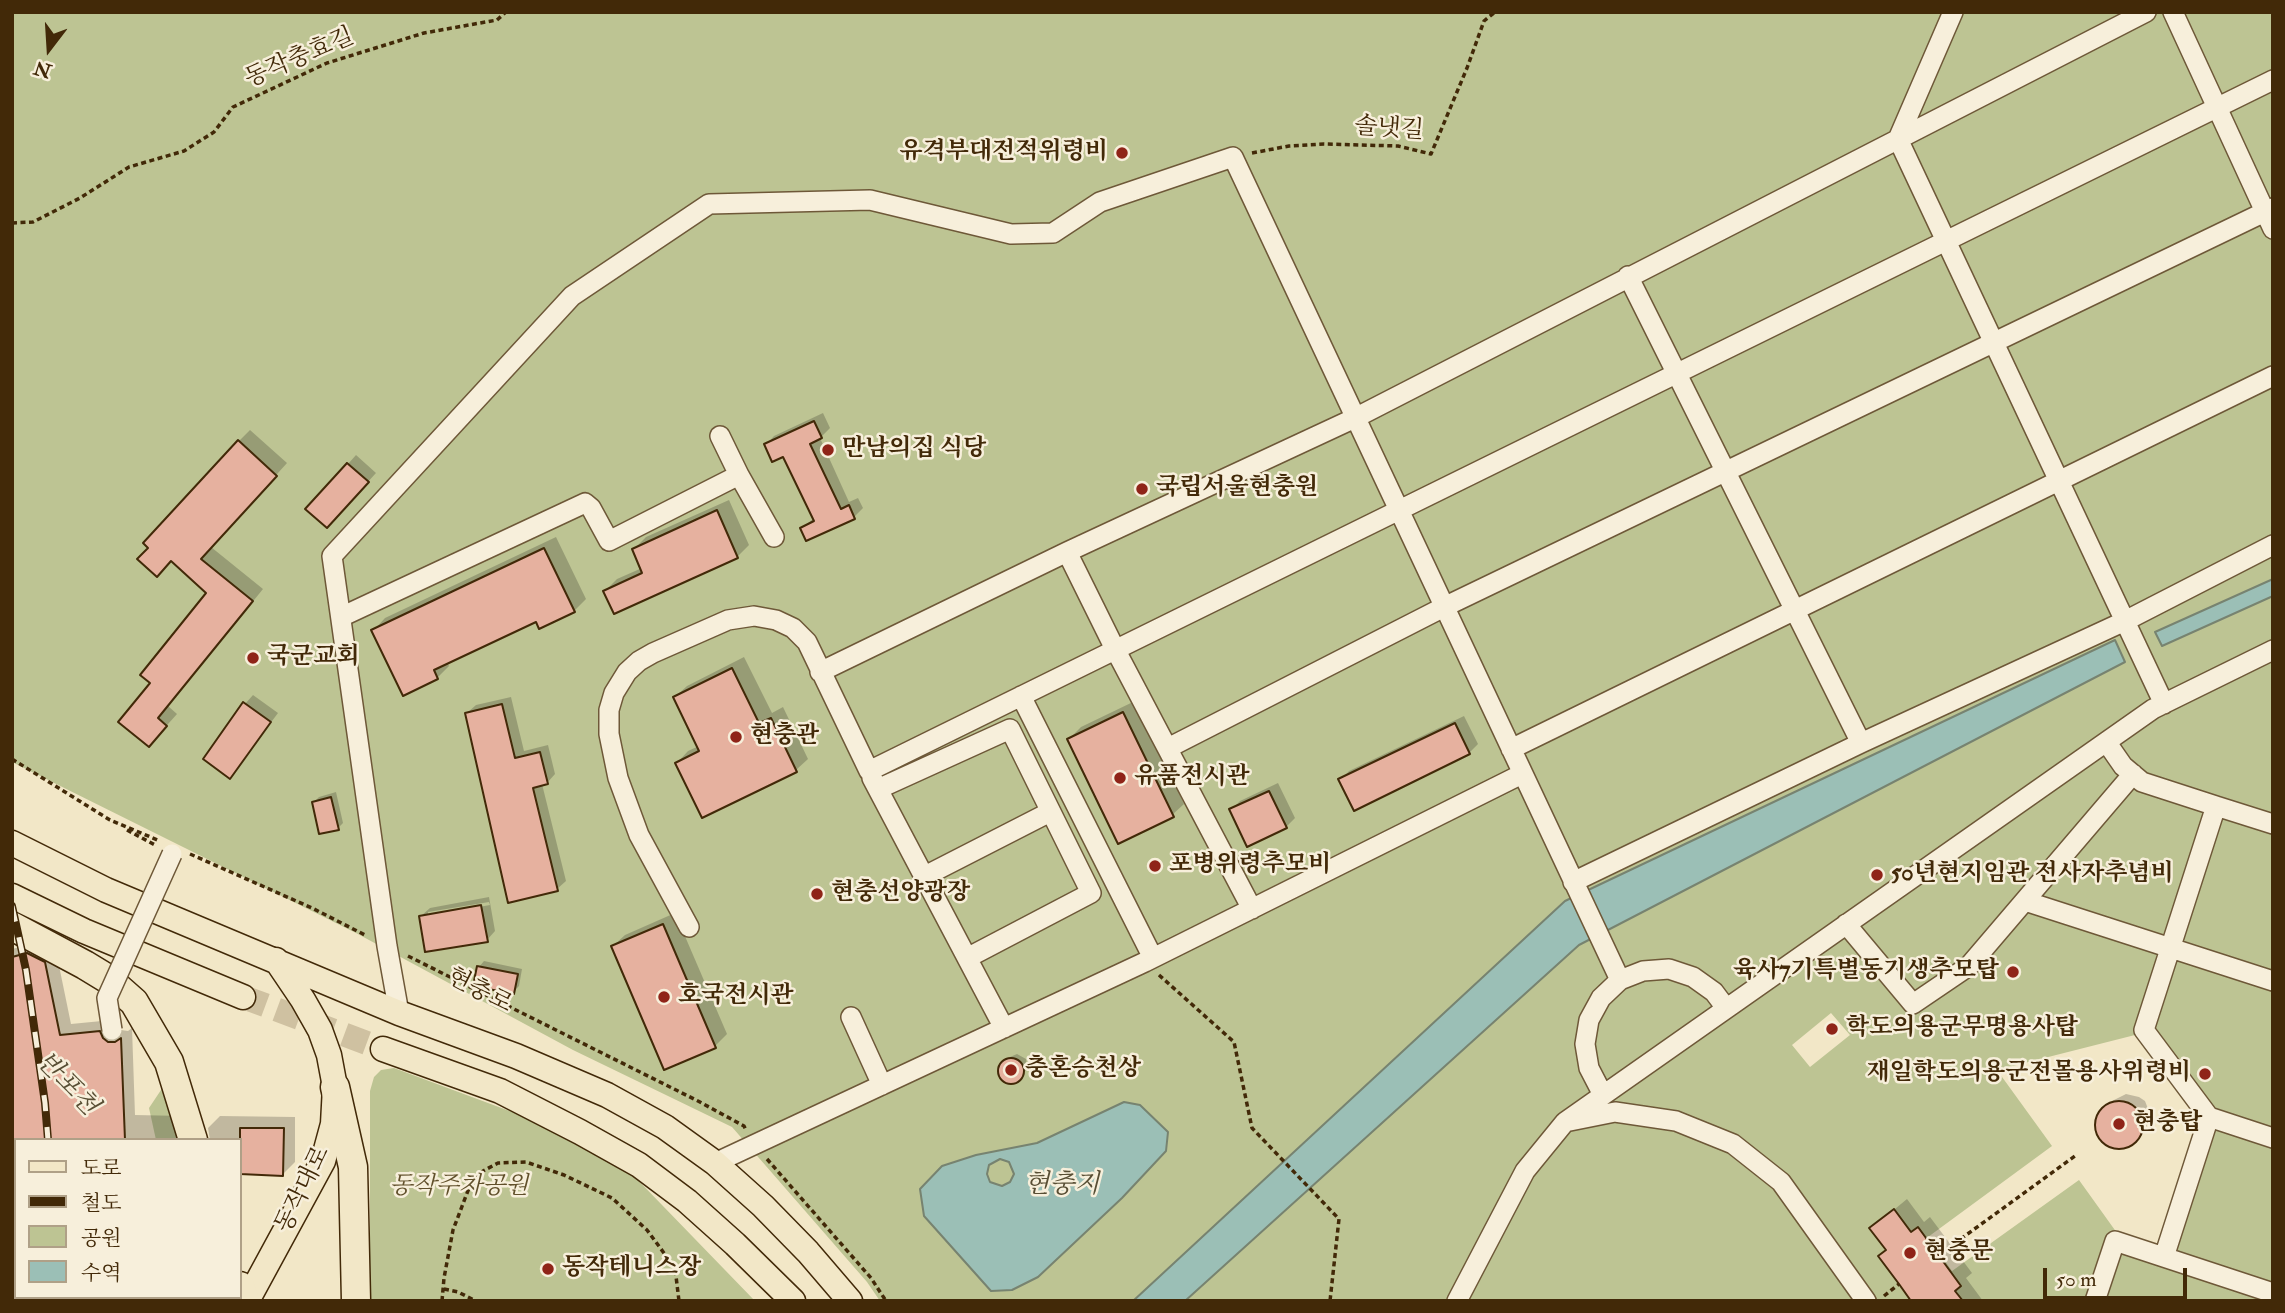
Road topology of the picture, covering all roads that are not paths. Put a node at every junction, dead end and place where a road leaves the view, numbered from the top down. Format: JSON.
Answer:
{"nodes":[{"id":1,"x":1953,"y":12,"type":"edge"},
{"id":2,"x":2146,"y":12,"type":"edge"},
{"id":3,"x":2173,"y":12,"type":"edge"},
{"id":4,"x":2273,"y":80,"type":"edge"},
{"id":5,"x":2216,"y":107,"type":"junction"},
{"id":6,"x":1898,"y":139,"type":"junction"},
{"id":7,"x":2270,"y":216,"type":"edge"},
{"id":8,"x":1946,"y":240,"type":"junction"},
{"id":9,"x":1628,"y":276,"type":"junction"},
{"id":10,"x":1994,"y":342,"type":"junction"},
{"id":11,"x":1676,"y":372,"type":"junction"},
{"id":12,"x":2273,"y":376,"type":"edge"},
{"id":13,"x":1355,"y":418,"type":"junction"},
{"id":14,"x":720,"y":436,"type":"dead end"},
{"id":15,"x":1725,"y":471,"type":"junction"},
{"id":16,"x":739,"y":475,"type":"junction"},
{"id":17,"x":2059,"y":480,"type":"junction"},
{"id":18,"x":1398,"y":510,"type":"junction"},
{"id":19,"x":774,"y":537,"type":"dead end"},
{"id":20,"x":2273,"y":545,"type":"edge"},
{"id":21,"x":1067,"y":552,"type":"junction"},
{"id":22,"x":1444,"y":607,"type":"junction"},
{"id":23,"x":1794,"y":609,"type":"junction"},
{"id":24,"x":341,"y":617,"type":"junction"},
{"id":25,"x":2125,"y":621,"type":"junction"},
{"id":26,"x":1115,"y":649,"type":"junction"},
{"id":27,"x":2273,"y":650,"type":"edge"},
{"id":28,"x":820,"y":672,"type":"junction"},
{"id":29,"x":1021,"y":696,"type":"junction"},
{"id":30,"x":2164,"y":704,"type":"junction"},
{"id":31,"x":1861,"y":743,"type":"junction"},
{"id":32,"x":2107,"y":743,"type":"junction"},
{"id":33,"x":1168,"y":748,"type":"junction"},
{"id":34,"x":1511,"y":749,"type":"junction"},
{"id":35,"x":869,"y":771,"type":"junction"},
{"id":36,"x":1522,"y":774,"type":"junction"},
{"id":37,"x":2133,"y":774,"type":"junction"},
{"id":38,"x":877,"y":789,"type":"junction"},
{"id":39,"x":2216,"y":806,"type":"junction"},
{"id":40,"x":1050,"y":812,"type":"junction"},
{"id":41,"x":2273,"y":824,"type":"edge"},
{"id":42,"x":12,"y":843,"type":"edge"},
{"id":43,"x":172,"y":849,"type":"road end"},
{"id":44,"x":923,"y":877,"type":"junction"},
{"id":45,"x":1573,"y":882,"type":"junction"},
{"id":46,"x":12,"y":896,"type":"edge"},
{"id":47,"x":2025,"y":901,"type":"junction"},
{"id":48,"x":1252,"y":909,"type":"junction"},
{"id":49,"x":1846,"y":924,"type":"junction"},
{"id":50,"x":12,"y":926,"type":"edge"},
{"id":51,"x":689,"y":927,"type":"dead end"},
{"id":52,"x":2171,"y":947,"type":"junction"},
{"id":53,"x":967,"y":958,"type":"junction"},
{"id":54,"x":276,"y":960,"type":"junction"},
{"id":55,"x":1149,"y":960,"type":"junction"},
{"id":56,"x":1619,"y":981,"type":"junction"},
{"id":57,"x":2273,"y":981,"type":"edge"},
{"id":58,"x":243,"y":997,"type":"tunnel mouth"},
{"id":59,"x":1727,"y":1008,"type":"junction"},
{"id":60,"x":399,"y":1013,"type":"junction"},
{"id":61,"x":851,"y":1017,"type":"dead end"},
{"id":62,"x":1004,"y":1028,"type":"junction"},
{"id":63,"x":113,"y":1030,"type":"dead end"},
{"id":64,"x":383,"y":1049,"type":"tunnel mouth"},
{"id":65,"x":882,"y":1085,"type":"junction"},
{"id":66,"x":335,"y":1087,"type":"junction"},
{"id":67,"x":1603,"y":1095,"type":"junction"},
{"id":68,"x":2209,"y":1117,"type":"junction"},
{"id":69,"x":1564,"y":1122,"type":"junction"},
{"id":70,"x":192,"y":1138,"type":"edge"},
{"id":71,"x":2273,"y":1138,"type":"edge"},
{"id":72,"x":715,"y":1163,"type":"junction"},
{"id":73,"x":2164,"y":1257,"type":"junction"},
{"id":74,"x":2273,"y":1293,"type":"edge"},
{"id":75,"x":246,"y":1301,"type":"edge"},
{"id":76,"x":356,"y":1301,"type":"edge"},
{"id":77,"x":793,"y":1301,"type":"edge"},
{"id":78,"x":850,"y":1301,"type":"edge"},
{"id":79,"x":1457,"y":1301,"type":"edge"},
{"id":80,"x":1866,"y":1301,"type":"edge"},
{"id":81,"x":2095,"y":1301,"type":"edge"}],
"edges":[{"from":1,"to":6,"type":"street"},
{"from":2,"to":6,"type":"street"},
{"from":3,"to":5,"type":"street"},
{"from":4,"to":5,"type":"street"},
{"from":5,"to":7,"type":"street"},
{"from":5,"to":8,"type":"street"},
{"from":6,"to":8,"type":"street"},
{"from":6,"to":9,"type":"street"},
{"from":7,"to":10,"type":"street"},
{"from":8,"to":10,"type":"street"},
{"from":8,"to":11,"type":"street"},
{"from":9,"to":11,"type":"street"},
{"from":9,"to":13,"type":"street"},
{"from":10,"to":15,"type":"street"},
{"from":10,"to":17,"type":"street"},
{"from":11,"to":15,"type":"street"},
{"from":11,"to":18,"type":"street"},
{"from":12,"to":17,"type":"street"},
{"from":13,"to":18,"type":"street"},
{"from":13,"to":21,"type":"street"},
{"from":13,"to":24,"type":"street"},
{"from":14,"to":16,"type":"street"},
{"from":15,"to":22,"type":"street"},
{"from":15,"to":23,"type":"street"},
{"from":16,"to":19,"type":"street"},
{"from":16,"to":24,"type":"street"},
{"from":17,"to":23,"type":"street"},
{"from":17,"to":25,"type":"street"},
{"from":18,"to":22,"type":"street"},
{"from":18,"to":26,"type":"street"},
{"from":20,"to":25,"type":"street"},
{"from":21,"to":26,"type":"street"},
{"from":21,"to":28,"type":"street"},
{"from":22,"to":33,"type":"street"},
{"from":22,"to":34,"type":"street"},
{"from":23,"to":31,"type":"street"},
{"from":23,"to":34,"type":"street"},
{"from":24,"to":60,"type":"street"},
{"from":25,"to":30,"type":"street"},
{"from":25,"to":31,"type":"street"},
{"from":26,"to":29,"type":"street"},
{"from":26,"to":33,"type":"street"},
{"from":27,"to":30,"type":"street"},
{"from":28,"to":35,"type":"street"},
{"from":28,"to":51,"type":"street"},
{"from":29,"to":35,"type":"street"},
{"from":29,"to":55,"type":"street"},
{"from":30,"to":32,"type":"street"},
{"from":31,"to":45,"type":"street"},
{"from":32,"to":37,"type":"street"},
{"from":32,"to":49,"type":"street"},
{"from":33,"to":48,"type":"street"},
{"from":34,"to":36,"type":"street"},
{"from":35,"to":38,"type":"street"},
{"from":36,"to":45,"type":"street"},
{"from":36,"to":48,"type":"street"},
{"from":37,"to":39,"type":"street"},
{"from":37,"to":47,"type":"street"},
{"from":38,"to":40,"type":"street"},
{"from":38,"to":44,"type":"street"},
{"from":39,"to":41,"type":"street"},
{"from":39,"to":52,"type":"street"},
{"from":40,"to":44,"type":"street"},
{"from":40,"to":53,"type":"street"},
{"from":42,"to":54,"type":"main road","name":"현충로"},
{"from":43,"to":63,"type":"street","bridge":true},
{"from":44,"to":53,"type":"street"},
{"from":45,"to":56,"type":"street"},
{"from":46,"to":58,"type":"main road"},
{"from":47,"to":49,"type":"street"},
{"from":47,"to":52,"type":"street"},
{"from":48,"to":55,"type":"street"},
{"from":49,"to":59,"type":"street"},
{"from":50,"to":70,"type":"highway"},
{"from":52,"to":57,"type":"street"},
{"from":52,"to":68,"type":"street"},
{"from":53,"to":62,"type":"street"},
{"from":54,"to":60,"type":"main road","name":"현충로"},
{"from":54,"to":66,"type":"main road","name":"동작대로"},
{"from":55,"to":62,"type":"street"},
{"from":56,"to":59,"type":"street"},
{"from":56,"to":67,"type":"street"},
{"from":59,"to":67,"type":"street"},
{"from":60,"to":72,"type":"main road","name":"현충로"},
{"from":61,"to":65,"type":"street"},
{"from":62,"to":65,"type":"street"},
{"from":64,"to":77,"type":"main road"},
{"from":65,"to":72,"type":"street"},
{"from":66,"to":75,"type":"main road","name":"동작대로"},
{"from":66,"to":76,"type":"highway"},
{"from":67,"to":69,"type":"street"},
{"from":68,"to":71,"type":"street"},
{"from":68,"to":73,"type":"street"},
{"from":69,"to":79,"type":"street"},
{"from":69,"to":80,"type":"street"},
{"from":72,"to":78,"type":"main road","name":"현충로"},
{"from":73,"to":74,"type":"street"},
{"from":73,"to":81,"type":"street"}]}
